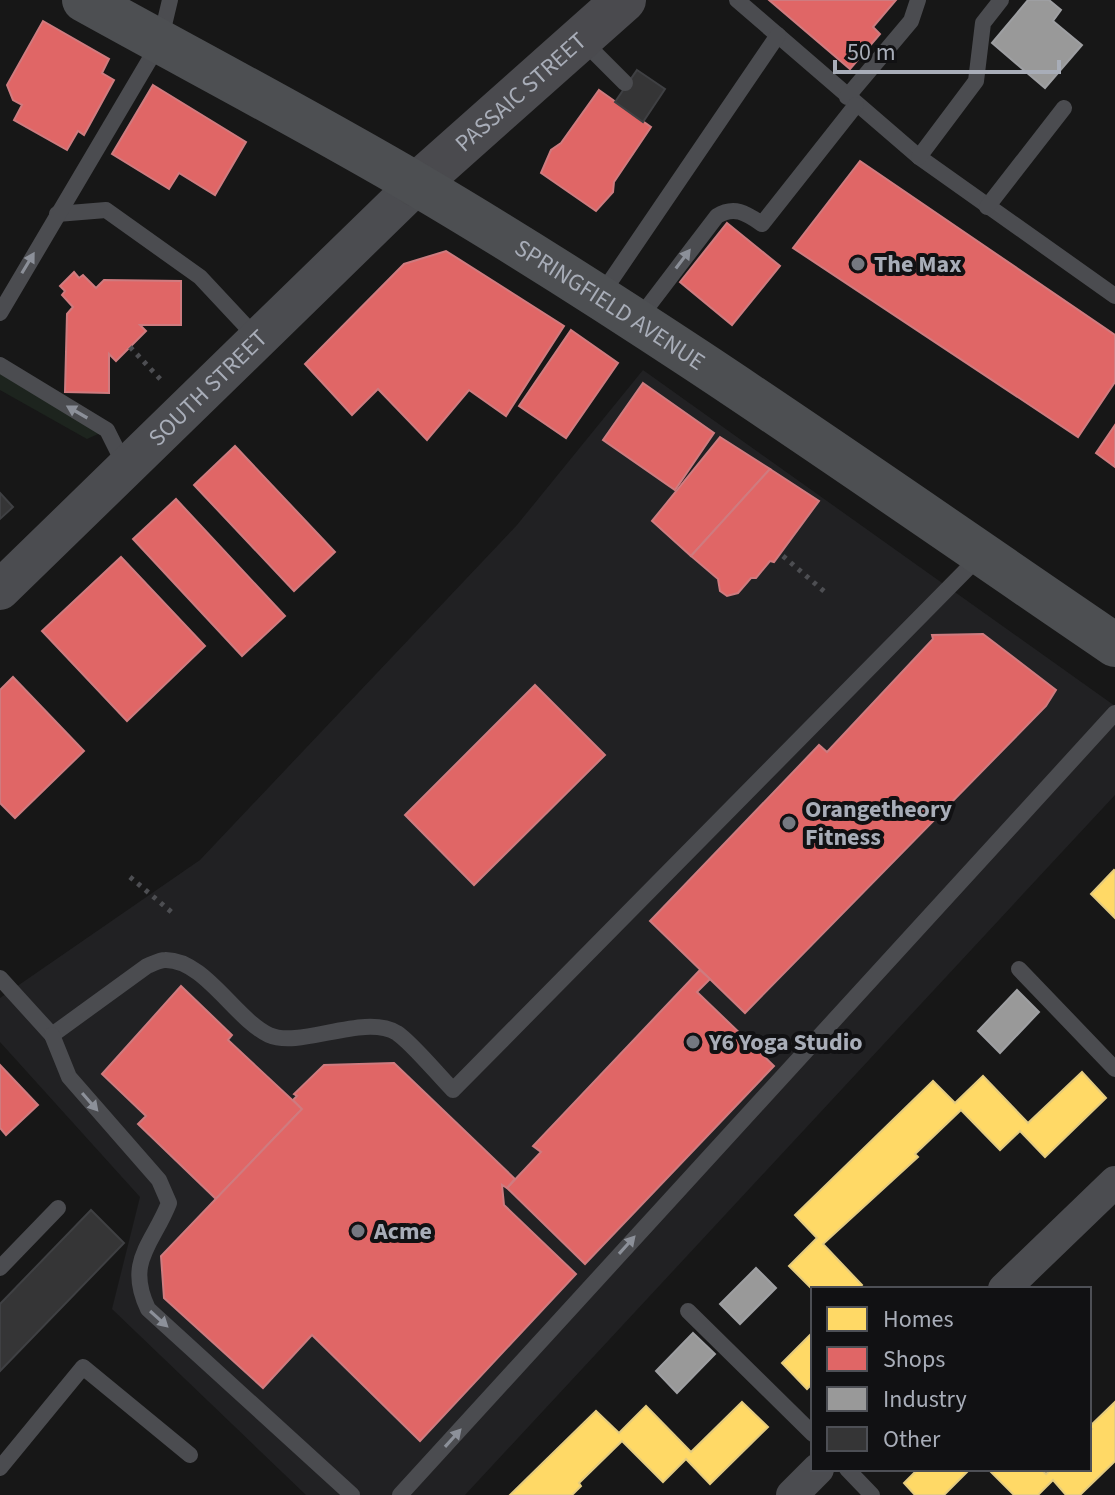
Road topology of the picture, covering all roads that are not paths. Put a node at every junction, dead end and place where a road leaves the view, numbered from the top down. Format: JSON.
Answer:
{"nodes":[{"id":1,"x":84,"y":0,"type":"edge"},
{"id":2,"x":170,"y":0,"type":"edge"},
{"id":3,"x":624,"y":0,"type":"edge"},
{"id":4,"x":737,"y":0,"type":"edge"},
{"id":5,"x":918,"y":0,"type":"edge"},
{"id":6,"x":1001,"y":0,"type":"edge"},
{"id":7,"x":778,"y":35,"type":"junction"},
{"id":8,"x":580,"y":38,"type":"junction"},
{"id":9,"x":160,"y":42,"type":"junction"},
{"id":10,"x":611,"y":69,"type":"junction"},
{"id":11,"x":852,"y":101,"type":"junction"},
{"id":12,"x":1064,"y":108,"type":"dead end"},
{"id":13,"x":919,"y":157,"type":"junction"},
{"id":14,"x":416,"y":185,"type":"junction"},
{"id":15,"x":987,"y":207,"type":"junction"},
{"id":16,"x":57,"y":214,"type":"junction"},
{"id":17,"x":1115,"y":296,"type":"edge"},
{"id":18,"x":599,"y":298,"type":"junction"},
{"id":19,"x":0,"y":313,"type":"edge"},
{"id":20,"x":637,"y":322,"type":"junction"},
{"id":21,"x":258,"y":339,"type":"junction"},
{"id":22,"x":0,"y":365,"type":"edge"},
{"id":23,"x":126,"y":468,"type":"junction"},
{"id":24,"x":981,"y":555,"type":"junction"},
{"id":25,"x":0,"y":590,"type":"edge"},
{"id":26,"x":1112,"y":638,"type":"edge"},
{"id":27,"x":1115,"y":713,"type":"edge"},
{"id":28,"x":1019,"y":969,"type":"dead end"},
{"id":29,"x":0,"y":978,"type":"edge"},
{"id":30,"x":52,"y":1035,"type":"junction"},
{"id":31,"x":1115,"y":1069,"type":"edge"},
{"id":32,"x":1115,"y":1182,"type":"edge"},
{"id":33,"x":58,"y":1208,"type":"dead end"},
{"id":34,"x":0,"y":1268,"type":"edge"},
{"id":35,"x":1006,"y":1287,"type":"edge"},
{"id":36,"x":688,"y":1311,"type":"dead end"},
{"id":37,"x":811,"y":1432,"type":"edge"},
{"id":38,"x":190,"y":1455,"type":"dead end"},
{"id":39,"x":0,"y":1468,"type":"edge"},
{"id":40,"x":816,"y":1471,"type":"edge"},
{"id":41,"x":849,"y":1471,"type":"edge"},
{"id":42,"x":352,"y":1495,"type":"edge"},
{"id":43,"x":400,"y":1495,"type":"edge"},
{"id":44,"x":792,"y":1495,"type":"edge"},
{"id":45,"x":872,"y":1495,"type":"edge"}],
"edges":[{"from":1,"to":9,"type":"main road","name":"SPRINGFIELD AVENUE"},
{"from":2,"to":9,"type":"lane"},
{"from":3,"to":8,"type":"main road","name":"PASSAIC STREET"},
{"from":4,"to":7,"type":"lane"},
{"from":5,"to":11,"type":"lane"},
{"from":6,"to":13,"type":"lane"},
{"from":7,"to":11,"type":"lane"},
{"from":7,"to":18,"type":"lane"},
{"from":8,"to":10,"type":"lane"},
{"from":8,"to":14,"type":"main road","name":"PASSAIC STREET"},
{"from":9,"to":14,"type":"main road","name":"SPRINGFIELD AVENUE"},
{"from":9,"to":16,"type":"lane"},
{"from":10,"to":10,"type":"lane"},
{"from":11,"to":13,"type":"lane"},
{"from":20,"to":11,"type":"lane","one_way":true},
{"from":12,"to":15,"type":"lane"},
{"from":13,"to":15,"type":"lane"},
{"from":14,"to":18,"type":"main road","name":"SPRINGFIELD AVENUE"},
{"from":14,"to":21,"type":"street","name":"SOUTH STREET"},
{"from":15,"to":17,"type":"lane"},
{"from":19,"to":16,"type":"lane","one_way":true},
{"from":16,"to":21,"type":"lane"},
{"from":18,"to":20,"type":"main road","name":"SPRINGFIELD AVENUE"},
{"from":20,"to":24,"type":"main road","name":"SPRINGFIELD AVENUE"},
{"from":21,"to":23,"type":"street","name":"SOUTH STREET"},
{"from":23,"to":22,"type":"lane","one_way":true},
{"from":23,"to":25,"type":"street","name":"SOUTH STREET"},
{"from":24,"to":26,"type":"main road","name":"SPRINGFIELD AVENUE"},
{"from":24,"to":30,"type":"lane"},
{"from":43,"to":27,"type":"lane","one_way":true},
{"from":28,"to":31,"type":"lane"},
{"from":29,"to":30,"type":"lane"},
{"from":30,"to":42,"type":"lane","one_way":true},
{"from":32,"to":35,"type":"street"},
{"from":33,"to":34,"type":"lane"},
{"from":36,"to":37,"type":"lane"},
{"from":38,"to":39,"type":"lane"},
{"from":40,"to":44,"type":"street"},
{"from":41,"to":45,"type":"lane"}]}
